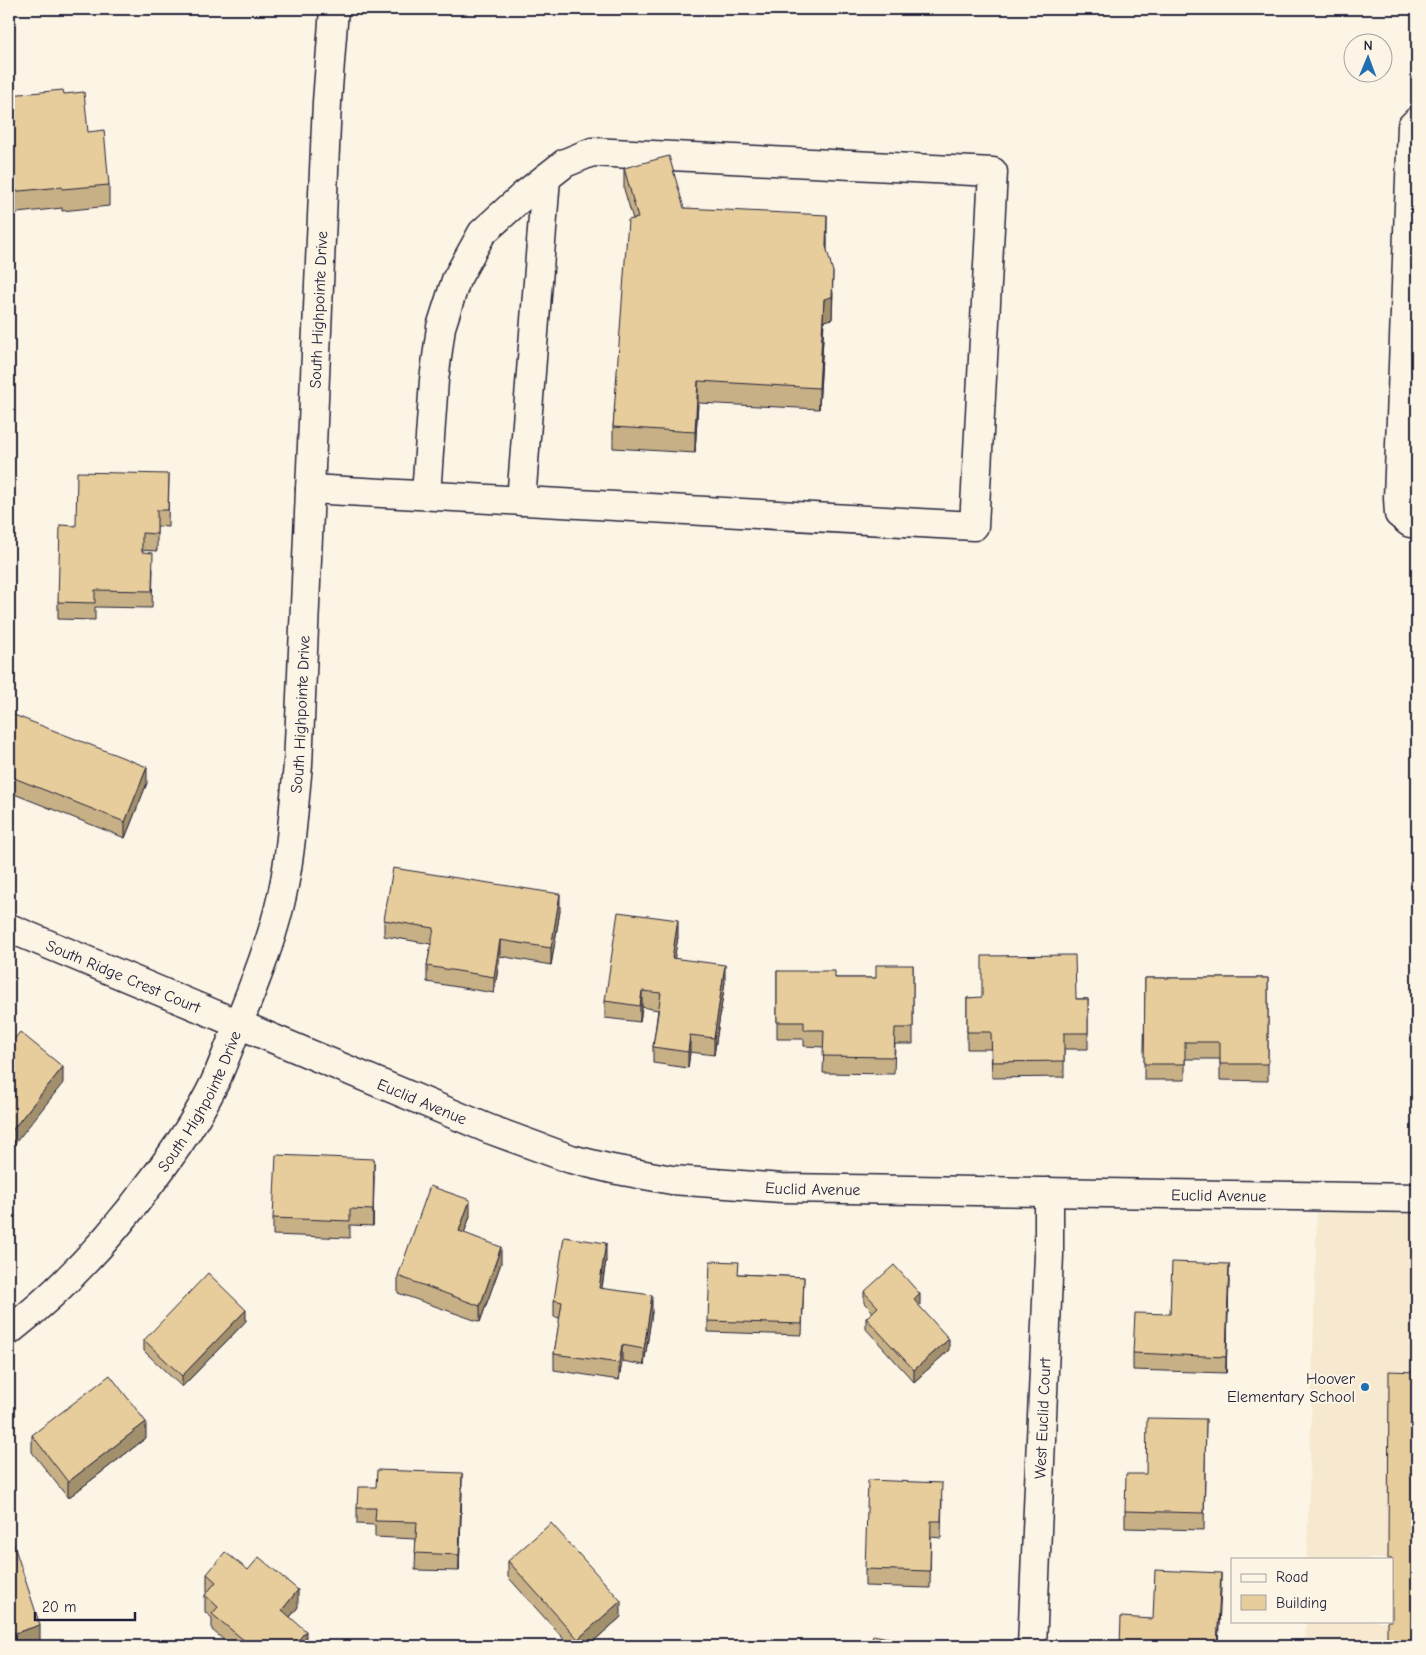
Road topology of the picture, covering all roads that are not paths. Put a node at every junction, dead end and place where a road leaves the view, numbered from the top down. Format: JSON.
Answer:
{"nodes":[{"id":1,"x":334,"y":9,"type":"edge"},
{"id":2,"x":1417,"y":121,"type":"edge"},
{"id":3,"x":546,"y":178,"type":"junction"},
{"id":4,"x":1413,"y":208,"type":"edge"},
{"id":5,"x":1411,"y":296,"type":"edge"},
{"id":6,"x":1410,"y":388,"type":"edge"},
{"id":7,"x":310,"y":489,"type":"junction"},
{"id":8,"x":426,"y":495,"type":"junction"},
{"id":9,"x":521,"y":501,"type":"junction"},
{"id":10,"x":1417,"y":524,"type":"edge"},
{"id":11,"x":9,"y":928,"type":"edge"},
{"id":12,"x":238,"y":1024,"type":"junction"},
{"id":13,"x":1049,"y":1192,"type":"junction"},
{"id":14,"x":1417,"y":1198,"type":"edge"},
{"id":15,"x":9,"y":1331,"type":"edge"},
{"id":16,"x":1032,"y":1646,"type":"edge"}],
"edges":[{"from":1,"to":7,"type":"street","name":"South Highpointe Drive"},
{"from":2,"to":4,"type":"street"},
{"from":3,"to":8,"type":"street"},
{"from":3,"to":9,"type":"street"},
{"from":3,"to":9,"type":"street"},
{"from":4,"to":5,"type":"street"},
{"from":5,"to":6,"type":"street"},
{"from":6,"to":10,"type":"street"},
{"from":7,"to":8,"type":"street"},
{"from":7,"to":12,"type":"street","name":"South Highpointe Drive"},
{"from":8,"to":9,"type":"street"},
{"from":11,"to":12,"type":"street","name":"South Ridge Crest Court"},
{"from":12,"to":13,"type":"street","name":"Euclid Avenue"},
{"from":12,"to":15,"type":"street","name":"South Highpointe Drive"},
{"from":13,"to":14,"type":"street","name":"Euclid Avenue"},
{"from":13,"to":16,"type":"street","name":"West Euclid Court"}]}
